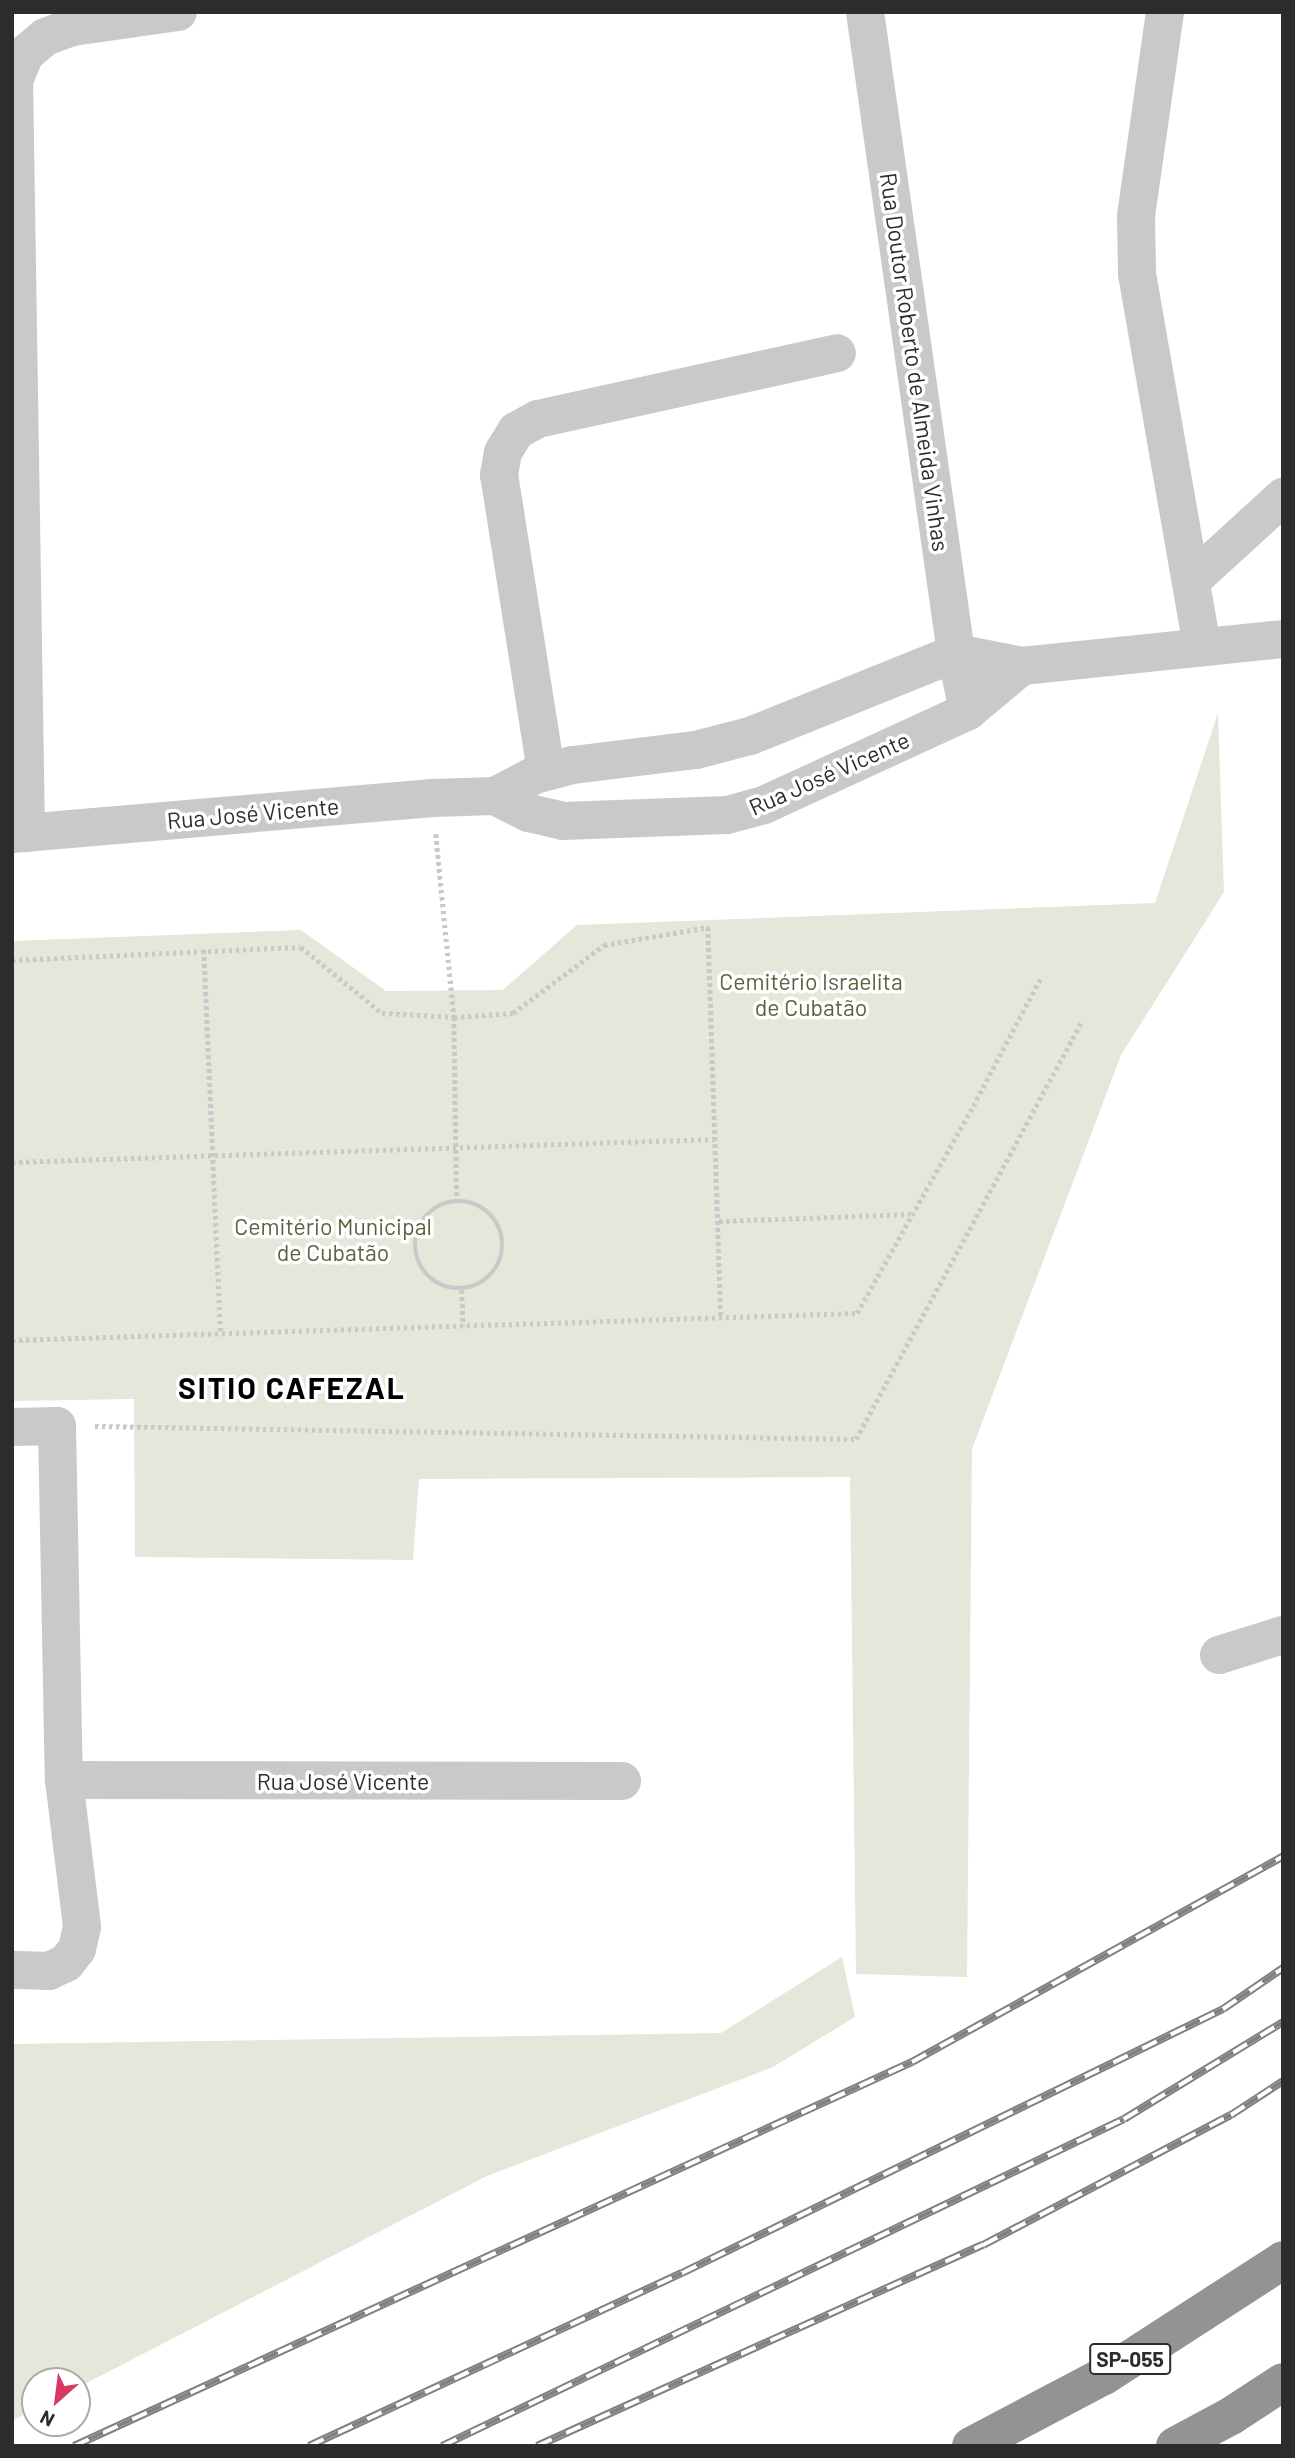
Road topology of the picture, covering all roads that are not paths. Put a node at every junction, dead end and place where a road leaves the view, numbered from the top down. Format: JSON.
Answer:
{"nodes":[{"id":1,"x":178,"y":12,"type":"edge"},
{"id":2,"x":865,"y":12,"type":"edge"},
{"id":3,"x":1165,"y":12,"type":"edge"},
{"id":4,"x":837,"y":354,"type":"dead end"},
{"id":5,"x":1283,"y":498,"type":"edge"},
{"id":6,"x":17,"y":505,"type":"edge"},
{"id":7,"x":1191,"y":580,"type":"junction"},
{"id":8,"x":1283,"y":639,"type":"edge"},
{"id":9,"x":1202,"y":647,"type":"junction"},
{"id":10,"x":956,"y":653,"type":"junction"},
{"id":11,"x":1022,"y":666,"type":"junction"},
{"id":12,"x":968,"y":711,"type":"junction"},
{"id":13,"x":546,"y":771,"type":"junction"},
{"id":14,"x":495,"y":796,"type":"junction"},
{"id":15,"x":19,"y":834,"type":"edge"},
{"id":16,"x":12,"y":1427,"type":"edge"},
{"id":17,"x":1283,"y":1635,"type":"edge"},
{"id":18,"x":1219,"y":1655,"type":"dead end"},
{"id":19,"x":64,"y":1780,"type":"junction"},
{"id":20,"x":622,"y":1781,"type":"dead end"},
{"id":21,"x":12,"y":1970,"type":"edge"},
{"id":22,"x":1283,"y":2260,"type":"edge"},
{"id":23,"x":1283,"y":2382,"type":"edge"},
{"id":24,"x":971,"y":2446,"type":"edge"},
{"id":25,"x":1175,"y":2446,"type":"edge"}],
"edges":[{"from":1,"to":6,"type":"street"},
{"from":2,"to":10,"type":"street","name":"Rua Doutor Roberto de Almeida Vinhas"},
{"from":3,"to":7,"type":"street"},
{"from":4,"to":13,"type":"street"},
{"from":5,"to":7,"type":"street"},
{"from":6,"to":15,"type":"street"},
{"from":7,"to":9,"type":"street"},
{"from":8,"to":9,"type":"street"},
{"from":9,"to":11,"type":"street"},
{"from":10,"to":11,"type":"street"},
{"from":10,"to":12,"type":"street","name":"Rua Doutor Roberto de Almeida Vinhas"},
{"from":10,"to":13,"type":"street","name":"Rua José Vicente"},
{"from":11,"to":12,"type":"street","name":"Rua José Vicente"},
{"from":12,"to":14,"type":"street","name":"Rua José Vicente"},
{"from":13,"to":14,"type":"street","name":"Rua José Vicente"},
{"from":14,"to":15,"type":"street","name":"Rua José Vicente"},
{"from":16,"to":19,"type":"street"},
{"from":17,"to":18,"type":"street"},
{"from":19,"to":20,"type":"street","name":"Rua José Vicente"},
{"from":19,"to":21,"type":"street"},
{"from":22,"to":24,"type":"highway","number":"SP-055"},
{"from":23,"to":25,"type":"highway"}]}
